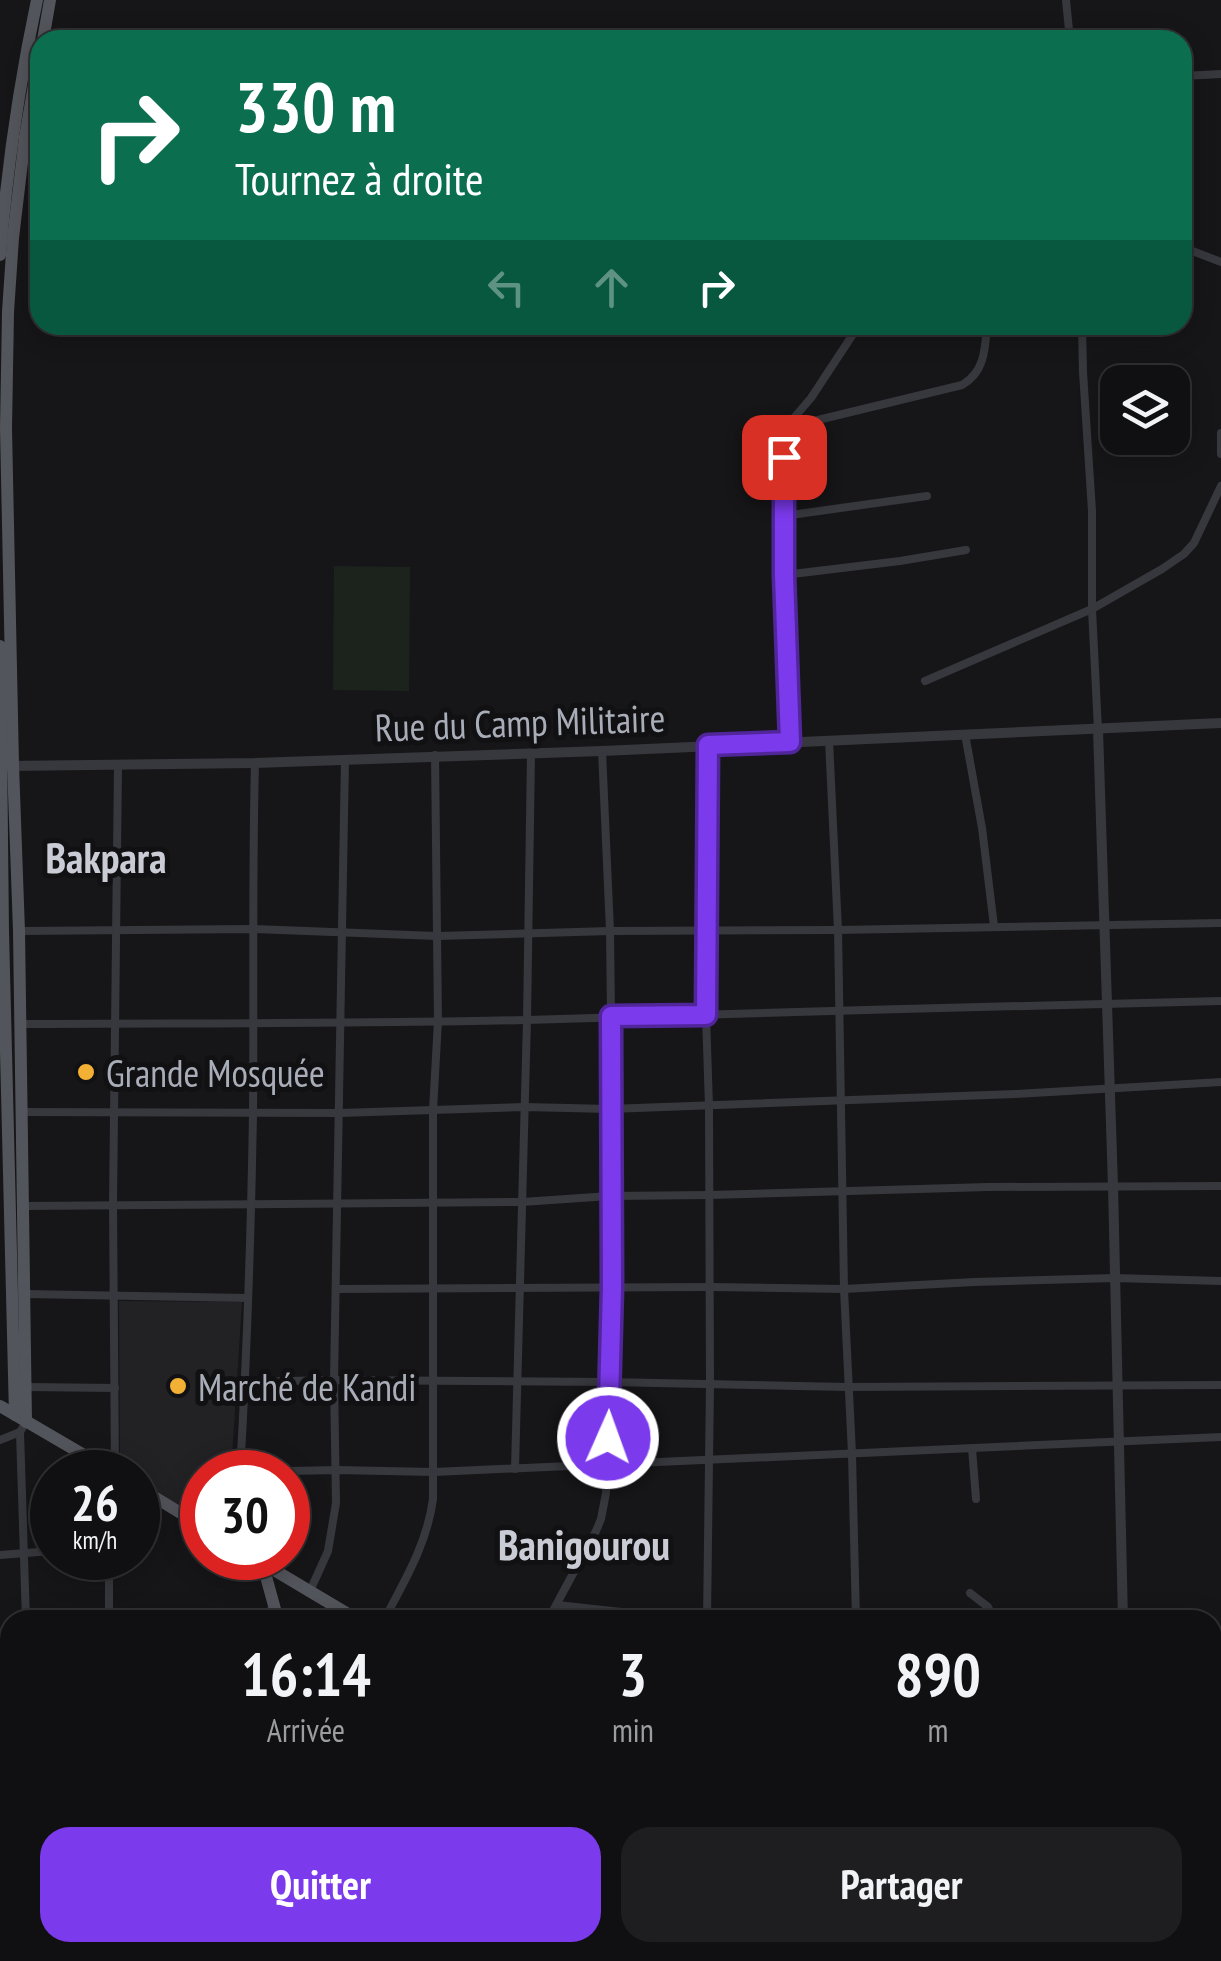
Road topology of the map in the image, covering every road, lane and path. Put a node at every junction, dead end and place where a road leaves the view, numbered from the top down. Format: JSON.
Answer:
{"nodes":[{"id":1,"x":37,"y":0,"type":"edge"},
{"id":2,"x":50,"y":0,"type":"edge"},
{"id":3,"x":1066,"y":0,"type":"edge"},
{"id":4,"x":31,"y":30,"type":"edge"},
{"id":5,"x":44,"y":30,"type":"edge"},
{"id":6,"x":1069,"y":30,"type":"edge"},
{"id":7,"x":30,"y":37,"type":"edge"},
{"id":8,"x":1221,"y":74,"type":"edge"},
{"id":9,"x":1192,"y":75,"type":"edge"},
{"id":10,"x":30,"y":108,"type":"edge"},
{"id":11,"x":1192,"y":251,"type":"edge"},
{"id":12,"x":0,"y":255,"type":"edge"},
{"id":13,"x":1221,"y":262,"type":"edge"},
{"id":14,"x":852,"y":335,"type":"edge"},
{"id":15,"x":985,"y":335,"type":"edge"},
{"id":16,"x":1082,"y":335,"type":"edge"},
{"id":17,"x":786,"y":428,"type":"junction"},
{"id":18,"x":1221,"y":434,"type":"edge"},
{"id":19,"x":1221,"y":454,"type":"edge"},
{"id":20,"x":1221,"y":486,"type":"edge"},
{"id":21,"x":927,"y":496,"type":"dead end"},
{"id":22,"x":783,"y":516,"type":"junction"},
{"id":23,"x":966,"y":550,"type":"dead end"},
{"id":24,"x":784,"y":575,"type":"junction"},
{"id":25,"x":1092,"y":609,"type":"junction"},
{"id":26,"x":0,"y":646,"type":"edge"},
{"id":27,"x":926,"y":680,"type":"dead end"},
{"id":28,"x":1221,"y":723,"type":"edge"},
{"id":29,"x":1098,"y":730,"type":"junction"},
{"id":30,"x":965,"y":734,"type":"junction"},
{"id":31,"x":829,"y":740,"type":"junction"},
{"id":32,"x":790,"y":742,"type":"junction"},
{"id":33,"x":708,"y":745,"type":"junction"},
{"id":34,"x":602,"y":750,"type":"junction"},
{"id":35,"x":531,"y":752,"type":"junction"},
{"id":36,"x":435,"y":755,"type":"junction"},
{"id":37,"x":345,"y":759,"type":"junction"},
{"id":38,"x":255,"y":763,"type":"junction"},
{"id":39,"x":5,"y":766,"type":"edge"},
{"id":40,"x":118,"y":766,"type":"junction"},
{"id":41,"x":1221,"y":923,"type":"edge"},
{"id":42,"x":1104,"y":924,"type":"junction"},
{"id":43,"x":994,"y":926,"type":"junction"},
{"id":44,"x":252,"y":929,"type":"junction"},
{"id":45,"x":115,"y":930,"type":"junction"},
{"id":46,"x":707,"y":930,"type":"junction"},
{"id":47,"x":838,"y":930,"type":"junction"},
{"id":48,"x":2,"y":931,"type":"edge"},
{"id":49,"x":610,"y":931,"type":"junction"},
{"id":50,"x":19,"y":932,"type":"junction"},
{"id":51,"x":527,"y":932,"type":"junction"},
{"id":52,"x":342,"y":934,"type":"junction"},
{"id":53,"x":437,"y":936,"type":"junction"},
{"id":54,"x":1221,"y":1001,"type":"edge"},
{"id":55,"x":1106,"y":1003,"type":"junction"},
{"id":56,"x":840,"y":1009,"type":"junction"},
{"id":57,"x":706,"y":1015,"type":"junction"},
{"id":58,"x":611,"y":1016,"type":"junction"},
{"id":59,"x":527,"y":1020,"type":"junction"},
{"id":60,"x":438,"y":1021,"type":"junction"},
{"id":61,"x":252,"y":1022,"type":"junction"},
{"id":62,"x":341,"y":1023,"type":"junction"},
{"id":63,"x":20,"y":1024,"type":"junction"},
{"id":64,"x":115,"y":1024,"type":"junction"},
{"id":65,"x":1221,"y":1082,"type":"edge"},
{"id":66,"x":1109,"y":1088,"type":"junction"},
{"id":67,"x":840,"y":1100,"type":"junction"},
{"id":68,"x":709,"y":1106,"type":"junction"},
{"id":69,"x":524,"y":1108,"type":"junction"},
{"id":70,"x":610,"y":1109,"type":"junction"},
{"id":71,"x":432,"y":1110,"type":"junction"},
{"id":72,"x":9,"y":1112,"type":"edge"},
{"id":73,"x":115,"y":1112,"type":"junction"},
{"id":74,"x":253,"y":1113,"type":"junction"},
{"id":75,"x":340,"y":1113,"type":"junction"},
{"id":76,"x":1113,"y":1186,"type":"junction"},
{"id":77,"x":1221,"y":1186,"type":"edge"},
{"id":78,"x":842,"y":1192,"type":"junction"},
{"id":79,"x":610,"y":1196,"type":"junction"},
{"id":80,"x":709,"y":1196,"type":"junction"},
{"id":81,"x":433,"y":1202,"type":"junction"},
{"id":82,"x":522,"y":1202,"type":"junction"},
{"id":83,"x":251,"y":1203,"type":"junction"},
{"id":84,"x":114,"y":1204,"type":"junction"},
{"id":85,"x":337,"y":1205,"type":"junction"},
{"id":86,"x":22,"y":1206,"type":"junction"},
{"id":87,"x":1115,"y":1278,"type":"junction"},
{"id":88,"x":1221,"y":1281,"type":"edge"},
{"id":89,"x":710,"y":1287,"type":"junction"},
{"id":90,"x":612,"y":1288,"type":"junction"},
{"id":91,"x":337,"y":1289,"type":"junction"},
{"id":92,"x":844,"y":1289,"type":"junction"},
{"id":93,"x":434,"y":1290,"type":"junction"},
{"id":94,"x":520,"y":1290,"type":"junction"},
{"id":95,"x":25,"y":1294,"type":"junction"},
{"id":96,"x":116,"y":1296,"type":"junction"},
{"id":97,"x":248,"y":1298,"type":"junction"},
{"id":98,"x":334,"y":1380,"type":"junction"},
{"id":99,"x":434,"y":1381,"type":"junction"},
{"id":100,"x":245,"y":1382,"type":"junction"},
{"id":101,"x":609,"y":1382,"type":"junction"},
{"id":102,"x":518,"y":1383,"type":"junction"},
{"id":103,"x":710,"y":1384,"type":"junction"},
{"id":104,"x":1117,"y":1384,"type":"junction"},
{"id":105,"x":1221,"y":1385,"type":"edge"},
{"id":106,"x":26,"y":1387,"type":"junction"},
{"id":107,"x":116,"y":1388,"type":"junction"},
{"id":108,"x":848,"y":1388,"type":"junction"},
{"id":109,"x":0,"y":1406,"type":"edge"},
{"id":110,"x":21,"y":1423,"type":"junction"},
{"id":111,"x":1221,"y":1438,"type":"edge"},
{"id":112,"x":0,"y":1440,"type":"edge"},
{"id":113,"x":1118,"y":1440,"type":"junction"},
{"id":114,"x":972,"y":1448,"type":"junction"},
{"id":115,"x":72,"y":1450,"type":"edge"},
{"id":116,"x":115,"y":1450,"type":"edge"},
{"id":117,"x":243,"y":1450,"type":"edge"},
{"id":118,"x":852,"y":1454,"type":"junction"},
{"id":119,"x":708,"y":1458,"type":"junction"},
{"id":120,"x":606,"y":1465,"type":"junction"},
{"id":121,"x":515,"y":1469,"type":"junction"},
{"id":122,"x":337,"y":1470,"type":"junction"},
{"id":123,"x":310,"y":1471,"type":"edge"},
{"id":124,"x":434,"y":1472,"type":"junction"},
{"id":125,"x":976,"y":1499,"type":"dead end"},
{"id":126,"x":26,"y":1552,"type":"junction"},
{"id":127,"x":30,"y":1552,"type":"edge"},
{"id":128,"x":0,"y":1555,"type":"edge"},
{"id":129,"x":109,"y":1580,"type":"edge"},
{"id":130,"x":265,"y":1580,"type":"edge"},
{"id":131,"x":293,"y":1580,"type":"edge"},
{"id":132,"x":310,"y":1590,"type":"junction"},
{"id":133,"x":970,"y":1593,"type":"dead end"},
{"id":134,"x":557,"y":1604,"type":"junction"},
{"id":135,"x":26,"y":1610,"type":"edge"},
{"id":136,"x":109,"y":1610,"type":"edge"},
{"id":137,"x":275,"y":1610,"type":"edge"},
{"id":138,"x":342,"y":1610,"type":"edge"},
{"id":139,"x":389,"y":1610,"type":"edge"},
{"id":140,"x":554,"y":1610,"type":"edge"},
{"id":141,"x":609,"y":1610,"type":"edge"},
{"id":142,"x":707,"y":1610,"type":"edge"},
{"id":143,"x":856,"y":1610,"type":"edge"},
{"id":144,"x":989,"y":1610,"type":"edge"},
{"id":145,"x":1123,"y":1610,"type":"edge"}],
"edges":[{"from":1,"to":4,"type":"main road"},
{"from":2,"to":5,"type":"main road"},
{"from":3,"to":6,"type":"street"},
{"from":7,"to":12,"type":"main road"},
{"from":8,"to":9,"type":"street"},
{"from":10,"to":39,"type":"main road"},
{"from":11,"to":13,"type":"street"},
{"from":14,"to":17,"type":"street"},
{"from":15,"to":17,"type":"street"},
{"from":16,"to":25,"type":"street"},
{"from":17,"to":22,"type":"street"},
{"from":18,"to":19,"type":"street"},
{"from":20,"to":25,"type":"street"},
{"from":21,"to":22,"type":"street"},
{"from":22,"to":24,"type":"street"},
{"from":23,"to":24,"type":"street"},
{"from":24,"to":32,"type":"street"},
{"from":25,"to":27,"type":"street"},
{"from":25,"to":29,"type":"street"},
{"from":26,"to":39,"type":"main road"},
{"from":28,"to":29,"type":"street","name":"Rue du Camp Militaire"},
{"from":29,"to":30,"type":"street","name":"Rue du Camp Militaire"},
{"from":29,"to":42,"type":"street"},
{"from":30,"to":31,"type":"street","name":"Rue du Camp Militaire"},
{"from":30,"to":43,"type":"street"},
{"from":31,"to":32,"type":"street","name":"Rue du Camp Militaire"},
{"from":31,"to":47,"type":"street"},
{"from":32,"to":33,"type":"street","name":"Rue du Camp Militaire"},
{"from":33,"to":34,"type":"street","name":"Rue du Camp Militaire"},
{"from":33,"to":46,"type":"street"},
{"from":34,"to":35,"type":"street","name":"Rue du Camp Militaire"},
{"from":34,"to":49,"type":"street"},
{"from":35,"to":36,"type":"street","name":"Rue du Camp Militaire"},
{"from":35,"to":51,"type":"street"},
{"from":36,"to":37,"type":"street","name":"Rue du Camp Militaire"},
{"from":36,"to":53,"type":"street"},
{"from":37,"to":38,"type":"street","name":"Rue du Camp Militaire"},
{"from":37,"to":52,"type":"street"},
{"from":38,"to":40,"type":"street","name":"Rue du Camp Militaire"},
{"from":38,"to":44,"type":"street"},
{"from":39,"to":40,"type":"street","name":"Rue du Camp Militaire"},
{"from":39,"to":48,"type":"main road"},
{"from":39,"to":50,"type":"main road"},
{"from":40,"to":45,"type":"street"},
{"from":41,"to":42,"type":"street"},
{"from":42,"to":43,"type":"street"},
{"from":42,"to":55,"type":"street"},
{"from":43,"to":47,"type":"street"},
{"from":44,"to":45,"type":"street"},
{"from":44,"to":52,"type":"street"},
{"from":44,"to":61,"type":"street"},
{"from":45,"to":50,"type":"street"},
{"from":45,"to":64,"type":"street"},
{"from":46,"to":47,"type":"street"},
{"from":46,"to":49,"type":"street"},
{"from":46,"to":57,"type":"street"},
{"from":47,"to":56,"type":"street"},
{"from":48,"to":72,"type":"main road"},
{"from":49,"to":51,"type":"street"},
{"from":49,"to":58,"type":"street"},
{"from":50,"to":63,"type":"main road"},
{"from":51,"to":53,"type":"street"},
{"from":51,"to":59,"type":"street"},
{"from":52,"to":53,"type":"street"},
{"from":52,"to":62,"type":"street"},
{"from":53,"to":60,"type":"street"},
{"from":54,"to":55,"type":"street"},
{"from":55,"to":56,"type":"street"},
{"from":55,"to":66,"type":"street"},
{"from":56,"to":57,"type":"street"},
{"from":56,"to":67,"type":"street"},
{"from":57,"to":58,"type":"street"},
{"from":57,"to":68,"type":"street"},
{"from":58,"to":59,"type":"street"},
{"from":58,"to":70,"type":"street"},
{"from":59,"to":60,"type":"street"},
{"from":59,"to":69,"type":"street"},
{"from":60,"to":62,"type":"street"},
{"from":60,"to":71,"type":"street"},
{"from":61,"to":62,"type":"street"},
{"from":61,"to":64,"type":"street"},
{"from":61,"to":74,"type":"street"},
{"from":62,"to":75,"type":"street"},
{"from":63,"to":64,"type":"street"},
{"from":63,"to":72,"type":"main road"},
{"from":64,"to":73,"type":"street"},
{"from":65,"to":66,"type":"street"},
{"from":66,"to":67,"type":"street"},
{"from":66,"to":76,"type":"street"},
{"from":67,"to":68,"type":"street"},
{"from":67,"to":78,"type":"street"},
{"from":68,"to":70,"type":"street"},
{"from":68,"to":80,"type":"street"},
{"from":69,"to":70,"type":"street"},
{"from":69,"to":71,"type":"street"},
{"from":69,"to":82,"type":"street"},
{"from":70,"to":79,"type":"street"},
{"from":71,"to":75,"type":"street"},
{"from":71,"to":81,"type":"street"},
{"from":72,"to":73,"type":"street"},
{"from":72,"to":86,"type":"main road"},
{"from":72,"to":110,"type":"main road"},
{"from":73,"to":74,"type":"street"},
{"from":73,"to":84,"type":"street"},
{"from":74,"to":75,"type":"street"},
{"from":74,"to":83,"type":"street"},
{"from":75,"to":85,"type":"street"},
{"from":76,"to":77,"type":"street"},
{"from":76,"to":78,"type":"street"},
{"from":76,"to":87,"type":"street"},
{"from":78,"to":80,"type":"street"},
{"from":78,"to":92,"type":"street"},
{"from":79,"to":80,"type":"street"},
{"from":79,"to":82,"type":"street"},
{"from":79,"to":90,"type":"street"},
{"from":80,"to":89,"type":"street"},
{"from":81,"to":82,"type":"street"},
{"from":81,"to":85,"type":"street"},
{"from":81,"to":93,"type":"street"},
{"from":82,"to":94,"type":"street"},
{"from":83,"to":84,"type":"street"},
{"from":83,"to":85,"type":"street"},
{"from":83,"to":97,"type":"street"},
{"from":84,"to":86,"type":"street"},
{"from":84,"to":96,"type":"street"},
{"from":85,"to":91,"type":"street"},
{"from":86,"to":95,"type":"main road"},
{"from":87,"to":88,"type":"street"},
{"from":87,"to":92,"type":"street"},
{"from":87,"to":104,"type":"street"},
{"from":89,"to":90,"type":"street"},
{"from":89,"to":92,"type":"street"},
{"from":89,"to":103,"type":"street"},
{"from":90,"to":94,"type":"street"},
{"from":90,"to":101,"type":"street"},
{"from":91,"to":93,"type":"street"},
{"from":91,"to":98,"type":"street"},
{"from":92,"to":108,"type":"street"},
{"from":93,"to":94,"type":"street"},
{"from":93,"to":99,"type":"street"},
{"from":94,"to":102,"type":"street"},
{"from":95,"to":96,"type":"street"},
{"from":95,"to":106,"type":"main road"},
{"from":96,"to":97,"type":"street"},
{"from":96,"to":107,"type":"street"},
{"from":97,"to":100,"type":"street"},
{"from":98,"to":99,"type":"street"},
{"from":98,"to":100,"type":"street"},
{"from":98,"to":122,"type":"street"},
{"from":99,"to":102,"type":"street"},
{"from":99,"to":124,"type":"street"},
{"from":100,"to":117,"type":"street"},
{"from":101,"to":102,"type":"street"},
{"from":101,"to":103,"type":"street"},
{"from":101,"to":120,"type":"street"},
{"from":102,"to":121,"type":"street"},
{"from":103,"to":108,"type":"street"},
{"from":103,"to":119,"type":"street"},
{"from":104,"to":105,"type":"street"},
{"from":104,"to":108,"type":"street"},
{"from":104,"to":113,"type":"street"},
{"from":106,"to":107,"type":"street"},
{"from":106,"to":110,"type":"main road"},
{"from":107,"to":116,"type":"street"},
{"from":108,"to":118,"type":"street"},
{"from":109,"to":110,"type":"main road"},
{"from":110,"to":112,"type":"street"},
{"from":110,"to":115,"type":"main road"},
{"from":110,"to":126,"type":"street"},
{"from":111,"to":113,"type":"street"},
{"from":113,"to":114,"type":"street"},
{"from":113,"to":145,"type":"street"},
{"from":114,"to":118,"type":"street"},
{"from":114,"to":125,"type":"street"},
{"from":118,"to":119,"type":"street"},
{"from":118,"to":143,"type":"street"},
{"from":119,"to":120,"type":"street"},
{"from":119,"to":142,"type":"street"},
{"from":120,"to":121,"type":"street"},
{"from":120,"to":134,"type":"street"},
{"from":121,"to":124,"type":"street"},
{"from":122,"to":123,"type":"street"},
{"from":122,"to":124,"type":"street"},
{"from":122,"to":132,"type":"street"},
{"from":124,"to":139,"type":"street"},
{"from":126,"to":127,"type":"street"},
{"from":126,"to":128,"type":"street"},
{"from":126,"to":135,"type":"street"},
{"from":129,"to":136,"type":"street"},
{"from":130,"to":137,"type":"main road"},
{"from":131,"to":132,"type":"main road"},
{"from":132,"to":138,"type":"main road"},
{"from":133,"to":144,"type":"street"},
{"from":134,"to":140,"type":"street"},
{"from":134,"to":141,"type":"street"}]}
